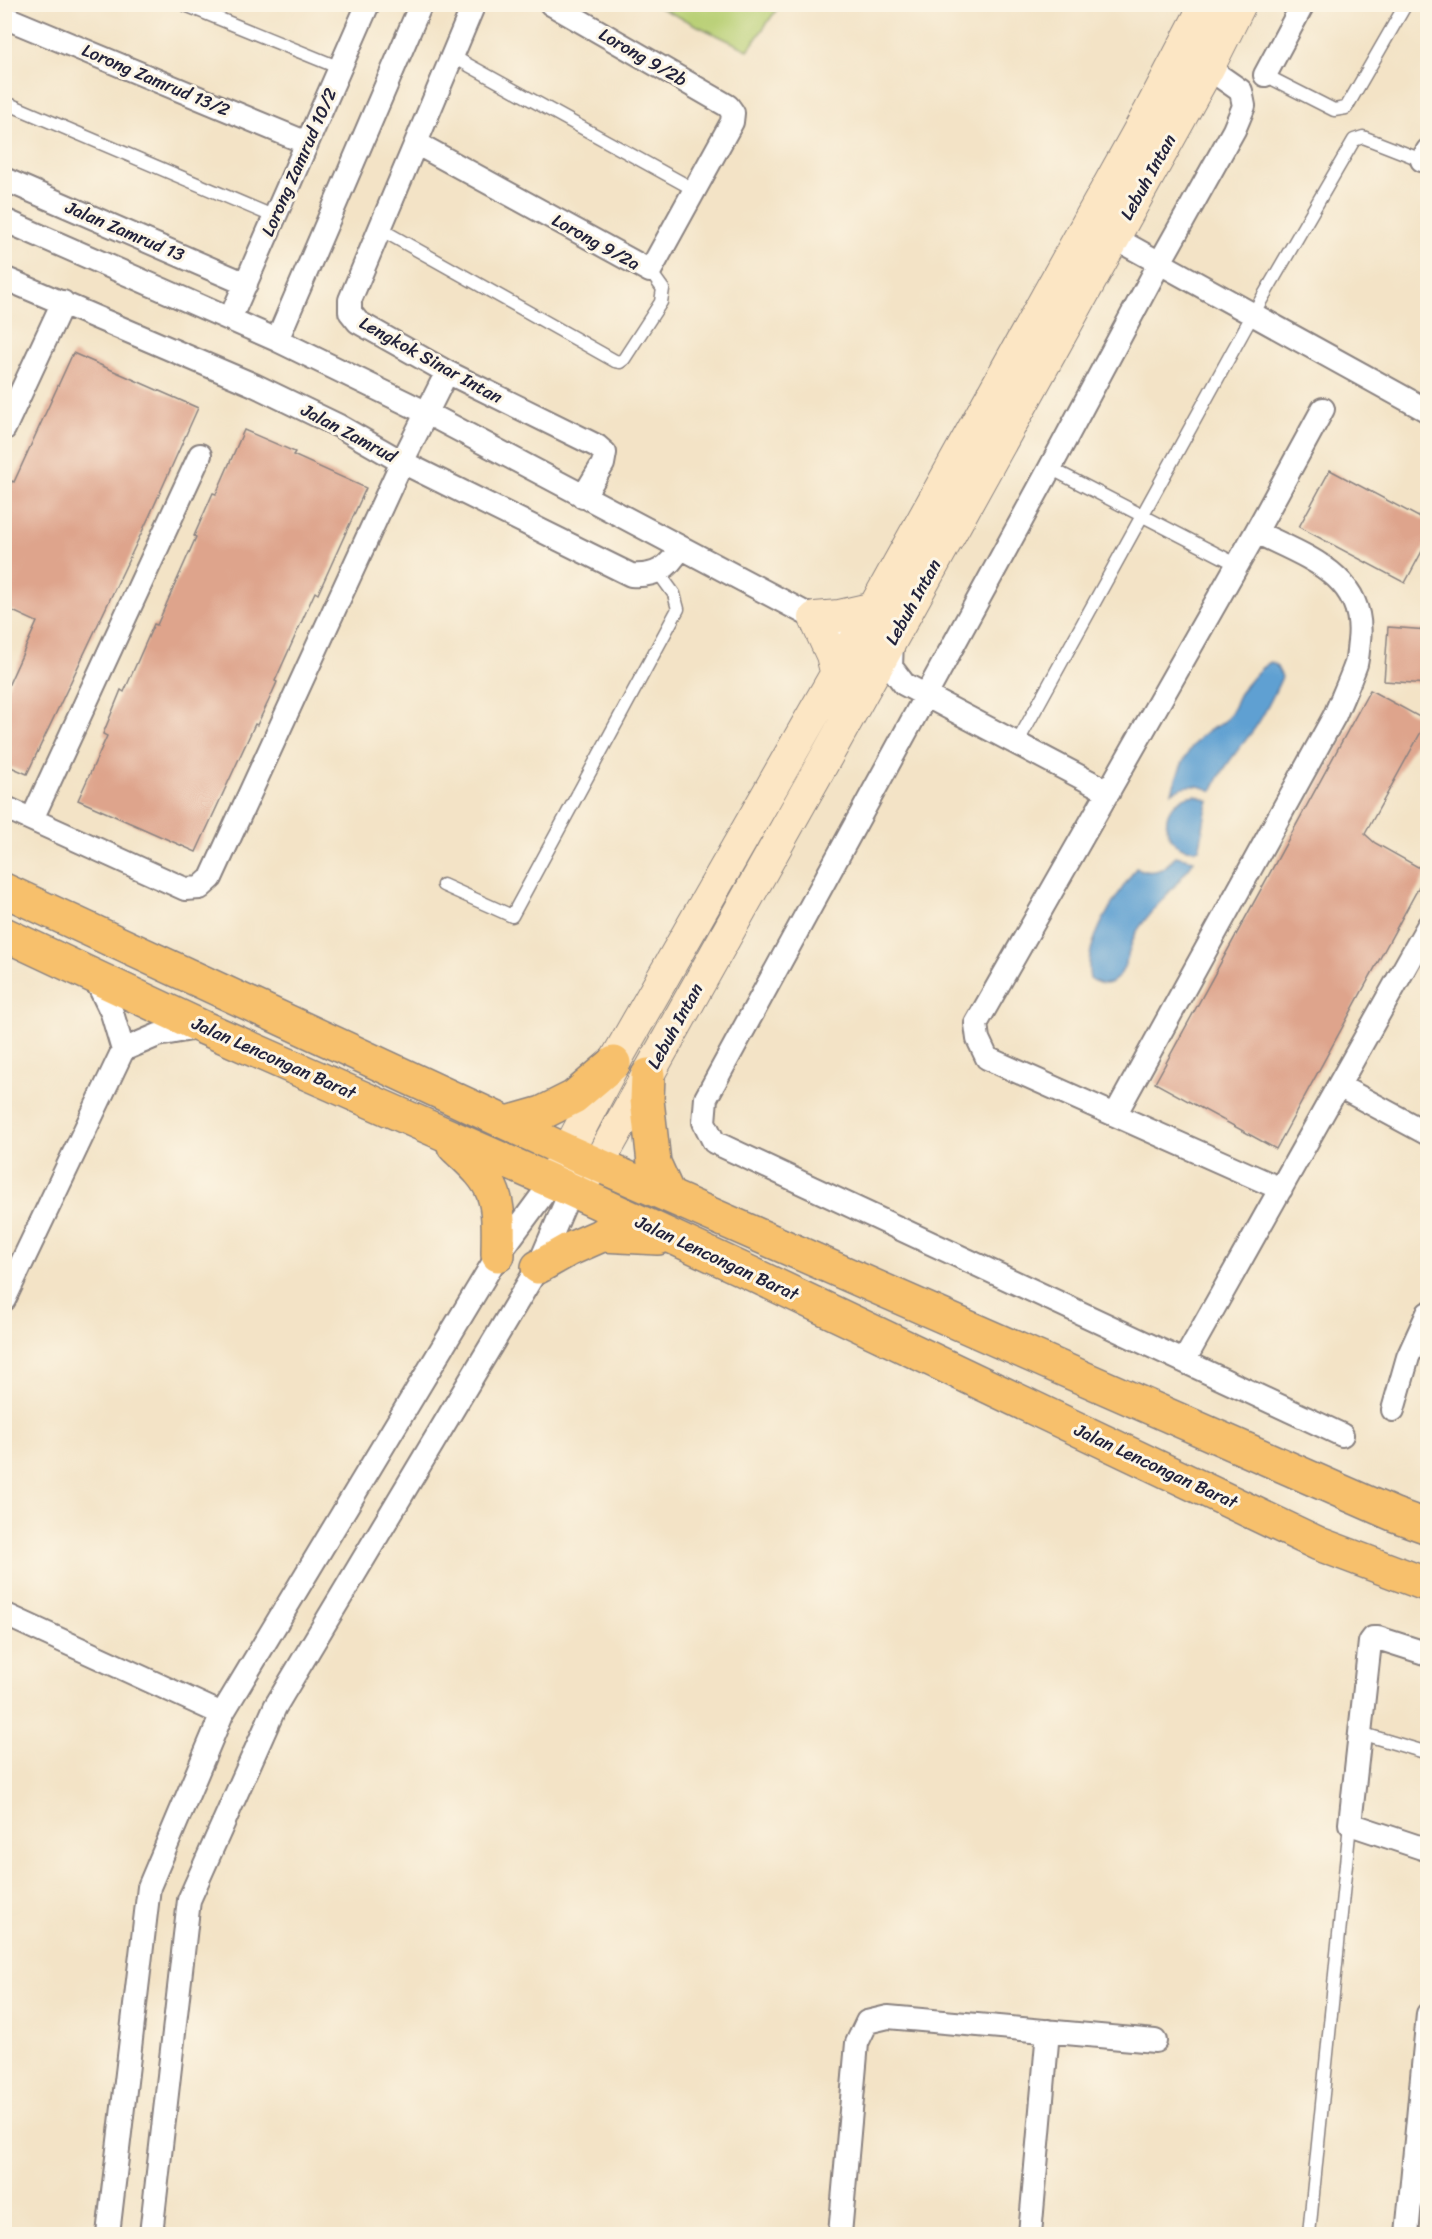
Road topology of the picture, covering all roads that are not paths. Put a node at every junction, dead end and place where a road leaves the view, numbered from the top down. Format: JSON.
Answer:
{"nodes":[{"id":1,"x":183,"y":4,"type":"edge"},
{"id":2,"x":368,"y":4,"type":"edge"},
{"id":3,"x":421,"y":4,"type":"edge"},
{"id":4,"x":474,"y":4,"type":"edge"},
{"id":5,"x":551,"y":4,"type":"edge"},
{"id":6,"x":1206,"y":4,"type":"edge"},
{"id":7,"x":1240,"y":4,"type":"edge"},
{"id":8,"x":1303,"y":4,"type":"edge"},
{"id":9,"x":1406,"y":4,"type":"edge"},
{"id":10,"x":4,"y":17,"type":"edge"},
{"id":11,"x":452,"y":56,"type":"junction"},
{"id":12,"x":340,"y":68,"type":"junction"},
{"id":13,"x":1208,"y":68,"type":"junction"},
{"id":14,"x":1265,"y":75,"type":"joint"},
{"id":15,"x":4,"y":102,"type":"edge"},
{"id":16,"x":733,"y":113,"type":"joint"},
{"id":17,"x":307,"y":143,"type":"junction"},
{"id":18,"x":416,"y":143,"type":"junction"},
{"id":19,"x":1425,"y":155,"type":"edge"},
{"id":20,"x":4,"y":179,"type":"edge"},
{"id":21,"x":695,"y":190,"type":"junction"},
{"id":22,"x":275,"y":217,"type":"junction"},
{"id":23,"x":4,"y":220,"type":"edge"},
{"id":24,"x":380,"y":229,"type":"junction"},
{"id":25,"x":1101,"y":231,"type":"junction"},
{"id":26,"x":1159,"y":264,"type":"junction"},
{"id":27,"x":651,"y":271,"type":"junction"},
{"id":28,"x":4,"y":278,"type":"edge"},
{"id":29,"x":246,"y":284,"type":"junction"},
{"id":30,"x":63,"y":302,"type":"junction"},
{"id":31,"x":1253,"y":314,"type":"junction"},
{"id":32,"x":230,"y":319,"type":"junction"},
{"id":33,"x":277,"y":340,"type":"junction"},
{"id":34,"x":447,"y":372,"type":"junction"},
{"id":35,"x":1323,"y":409,"type":"dead end"},
{"id":36,"x":1428,"y":411,"type":"edge"},
{"id":37,"x":427,"y":413,"type":"junction"},
{"id":38,"x":4,"y":429,"type":"edge"},
{"id":39,"x":200,"y":455,"type":"dead end"},
{"id":40,"x":402,"y":462,"type":"junction"},
{"id":41,"x":1050,"y":468,"type":"junction"},
{"id":42,"x":583,"y":497,"type":"junction"},
{"id":43,"x":1142,"y":515,"type":"junction"},
{"id":44,"x":1256,"y":532,"type":"junction"},
{"id":45,"x":680,"y":548,"type":"junction"},
{"id":46,"x":1238,"y":565,"type":"junction"},
{"id":47,"x":658,"y":572,"type":"junction"},
{"id":48,"x":874,"y":608,"type":"junction"},
{"id":49,"x":815,"y":618,"type":"junction"},
{"id":50,"x":892,"y":639,"type":"junction"},
{"id":51,"x":856,"y":640,"type":"junction"},
{"id":52,"x":837,"y":675,"type":"junction"},
{"id":53,"x":904,"y":684,"type":"junction"},
{"id":54,"x":926,"y":695,"type":"junction"},
{"id":55,"x":858,"y":700,"type":"junction"},
{"id":56,"x":1017,"y":743,"type":"junction"},
{"id":57,"x":1109,"y":792,"type":"junction"},
{"id":58,"x":4,"y":807,"type":"edge"},
{"id":59,"x":32,"y":819,"type":"junction"},
{"id":60,"x":443,"y":885,"type":"dead end"},
{"id":61,"x":4,"y":890,"type":"edge"},
{"id":62,"x":1428,"y":926,"type":"edge"},
{"id":63,"x":4,"y":934,"type":"edge"},
{"id":64,"x":93,"y":974,"type":"junction"},
{"id":65,"x":202,"y":1027,"type":"junction"},
{"id":66,"x":123,"y":1050,"type":"junction"},
{"id":67,"x":614,"y":1063,"type":"junction"},
{"id":68,"x":648,"y":1075,"type":"junction"},
{"id":69,"x":1340,"y":1086,"type":"junction"},
{"id":70,"x":1115,"y":1115,"type":"junction"},
{"id":71,"x":507,"y":1123,"type":"junction"},
{"id":72,"x":442,"y":1134,"type":"junction"},
{"id":73,"x":1428,"y":1134,"type":"edge"},
{"id":74,"x":583,"y":1158,"type":"junction"},
{"id":75,"x":562,"y":1186,"type":"junction"},
{"id":76,"x":1281,"y":1189,"type":"junction"},
{"id":77,"x":669,"y":1196,"type":"junction"},
{"id":78,"x":681,"y":1241,"type":"junction"},
{"id":79,"x":498,"y":1255,"type":"junction"},
{"id":80,"x":538,"y":1267,"type":"junction"},
{"id":81,"x":4,"y":1300,"type":"edge"},
{"id":82,"x":1428,"y":1312,"type":"edge"},
{"id":83,"x":1184,"y":1361,"type":"junction"},
{"id":84,"x":1393,"y":1410,"type":"dead end"},
{"id":85,"x":1342,"y":1435,"type":"dead end"},
{"id":86,"x":1428,"y":1527,"type":"edge"},
{"id":87,"x":1428,"y":1585,"type":"edge"},
{"id":88,"x":4,"y":1614,"type":"edge"},
{"id":89,"x":1428,"y":1654,"type":"edge"},
{"id":90,"x":222,"y":1714,"type":"junction"},
{"id":91,"x":1360,"y":1733,"type":"junction"},
{"id":92,"x":1428,"y":1754,"type":"edge"},
{"id":93,"x":1350,"y":1824,"type":"junction"},
{"id":94,"x":1428,"y":1850,"type":"edge"},
{"id":95,"x":1428,"y":2014,"type":"edge"},
{"id":96,"x":1048,"y":2031,"type":"junction"},
{"id":97,"x":1155,"y":2041,"type":"dead end"},
{"id":98,"x":1426,"y":2049,"type":"edge"},
{"id":99,"x":1421,"y":2151,"type":"edge"},
{"id":100,"x":108,"y":2235,"type":"edge"},
{"id":101,"x":151,"y":2235,"type":"edge"},
{"id":102,"x":840,"y":2235,"type":"edge"},
{"id":103,"x":1030,"y":2235,"type":"edge"},
{"id":104,"x":1309,"y":2235,"type":"edge"},
{"id":105,"x":1407,"y":2235,"type":"edge"}],
"edges":[{"from":1,"to":12,"type":"lane"},
{"from":2,"to":12,"type":"street","name":"Lorong Zamrud 10/2"},
{"from":3,"to":33,"type":"street"},
{"from":4,"to":11,"type":"street","name":"Lengkok Sinar Intan"},
{"from":5,"to":16,"type":"street","name":"Lorong 9/2b"},
{"from":6,"to":25,"type":"main road","name":"Lebuh Intan"},
{"from":7,"to":13,"type":"main road","name":"Lebuh Intan"},
{"from":8,"to":14,"type":"street"},
{"from":9,"to":14,"type":"lane"},
{"from":10,"to":17,"type":"street","name":"Lorong Zamrud 13/2"},
{"from":11,"to":18,"type":"street","name":"Lengkok Sinar Intan"},
{"from":11,"to":21,"type":"lane"},
{"from":12,"to":17,"type":"street","name":"Lorong Zamrud 10/2"},
{"from":13,"to":25,"type":"main road","name":"Lebuh Intan"},
{"from":13,"to":26,"type":"street"},
{"from":15,"to":22,"type":"lane"},
{"from":16,"to":21,"type":"street","name":"Lorong 9/2a"},
{"from":17,"to":22,"type":"street","name":"Lorong Zamrud 10/2"},
{"from":18,"to":24,"type":"street","name":"Lengkok Sinar Intan"},
{"from":18,"to":27,"type":"street","name":"Lorong 9/2a"},
{"from":19,"to":31,"type":"lane"},
{"from":20,"to":29,"type":"street","name":"Jalan Zamrud 13"},
{"from":21,"to":27,"type":"street","name":"Lorong 9/2a"},
{"from":22,"to":29,"type":"street","name":"Lorong Zamrud 10/2"},
{"from":23,"to":32,"type":"street"},
{"from":24,"to":27,"type":"lane"},
{"from":24,"to":34,"type":"street","name":"Lengkok Sinar Intan"},
{"from":25,"to":26,"type":"street"},
{"from":25,"to":48,"type":"main road","name":"Lebuh Intan"},
{"from":25,"to":50,"type":"main road","name":"Lebuh Intan"},
{"from":26,"to":31,"type":"street"},
{"from":26,"to":41,"type":"street"},
{"from":28,"to":30,"type":"street","name":"Jalan Zamrud"},
{"from":29,"to":32,"type":"street","name":"Lorong Zamrud 10/2"},
{"from":30,"to":38,"type":"street"},
{"from":30,"to":40,"type":"street","name":"Jalan Zamrud"},
{"from":31,"to":36,"type":"street"},
{"from":31,"to":43,"type":"lane"},
{"from":32,"to":33,"type":"street"},
{"from":33,"to":37,"type":"street"},
{"from":34,"to":37,"type":"street"},
{"from":34,"to":42,"type":"street","name":"Lengkok Sinar Intan"},
{"from":35,"to":44,"type":"street"},
{"from":37,"to":40,"type":"street"},
{"from":37,"to":42,"type":"street"},
{"from":39,"to":59,"type":"street"},
{"from":40,"to":47,"type":"street","name":"Jalan Zamrud"},
{"from":40,"to":59,"type":"street"},
{"from":41,"to":43,"type":"lane"},
{"from":41,"to":54,"type":"street"},
{"from":42,"to":45,"type":"street"},
{"from":43,"to":46,"type":"lane"},
{"from":43,"to":56,"type":"lane"},
{"from":44,"to":46,"type":"street"},
{"from":44,"to":70,"type":"street"},
{"from":45,"to":47,"type":"street"},
{"from":45,"to":49,"type":"street"},
{"from":46,"to":57,"type":"street"},
{"from":47,"to":60,"type":"lane"},
{"from":48,"to":49,"type":"main road"},
{"from":48,"to":51,"type":"main road","name":"Lebuh Intan"},
{"from":49,"to":51,"type":"street"},
{"from":49,"to":52,"type":"main road"},
{"from":50,"to":53,"type":"street"},
{"from":50,"to":55,"type":"main road","name":"Lebuh Intan"},
{"from":51,"to":52,"type":"main road","name":"Lebuh Intan"},
{"from":52,"to":67,"type":"main road","name":"Lebuh Intan"},
{"from":53,"to":54,"type":"street"},
{"from":53,"to":55,"type":"street"},
{"from":54,"to":56,"type":"street"},
{"from":54,"to":83,"type":"street"},
{"from":55,"to":68,"type":"main road","name":"Lebuh Intan"},
{"from":56,"to":57,"type":"street"},
{"from":57,"to":70,"type":"street"},
{"from":58,"to":59,"type":"street"},
{"from":61,"to":71,"type":"highway","name":"Jalan Lencongan Barat"},
{"from":62,"to":69,"type":"street"},
{"from":63,"to":64,"type":"highway","name":"Jalan Lencongan Barat"},
{"from":64,"to":65,"type":"highway","name":"Jalan Lencongan Barat"},
{"from":64,"to":66,"type":"street"},
{"from":65,"to":66,"type":"street"},
{"from":65,"to":72,"type":"highway","name":"Jalan Lencongan Barat"},
{"from":66,"to":81,"type":"street"},
{"from":67,"to":71,"type":"highway"},
{"from":67,"to":74,"type":"main road","name":"Lebuh Intan"},
{"from":68,"to":74,"type":"main road","name":"Lebuh Intan"},
{"from":68,"to":77,"type":"highway"},
{"from":69,"to":73,"type":"street"},
{"from":69,"to":76,"type":"street"},
{"from":70,"to":76,"type":"street"},
{"from":71,"to":74,"type":"highway","name":"Jalan Lencongan Barat"},
{"from":72,"to":75,"type":"highway","name":"Jalan Lencongan Barat"},
{"from":72,"to":79,"type":"highway"},
{"from":74,"to":75,"type":"main road","name":"Lebuh Intan"},
{"from":74,"to":77,"type":"highway","name":"Jalan Lencongan Barat"},
{"from":75,"to":78,"type":"highway","name":"Jalan Lencongan Barat"},
{"from":75,"to":79,"type":"street"},
{"from":75,"to":80,"type":"street"},
{"from":76,"to":83,"type":"street"},
{"from":77,"to":86,"type":"highway","name":"Jalan Lencongan Barat"},
{"from":78,"to":80,"type":"highway"},
{"from":78,"to":87,"type":"highway","name":"Jalan Lencongan Barat"},
{"from":79,"to":90,"type":"street"},
{"from":80,"to":101,"type":"street"},
{"from":82,"to":84,"type":"street"},
{"from":83,"to":85,"type":"street"},
{"from":88,"to":90,"type":"street"},
{"from":89,"to":91,"type":"street"},
{"from":90,"to":100,"type":"street"},
{"from":91,"to":92,"type":"lane"},
{"from":91,"to":93,"type":"street"},
{"from":93,"to":94,"type":"street"},
{"from":93,"to":104,"type":"lane"},
{"from":95,"to":98,"type":"street"},
{"from":96,"to":97,"type":"street"},
{"from":96,"to":102,"type":"street"},
{"from":96,"to":103,"type":"street"},
{"from":98,"to":99,"type":"street"},
{"from":99,"to":105,"type":"street"}]}
